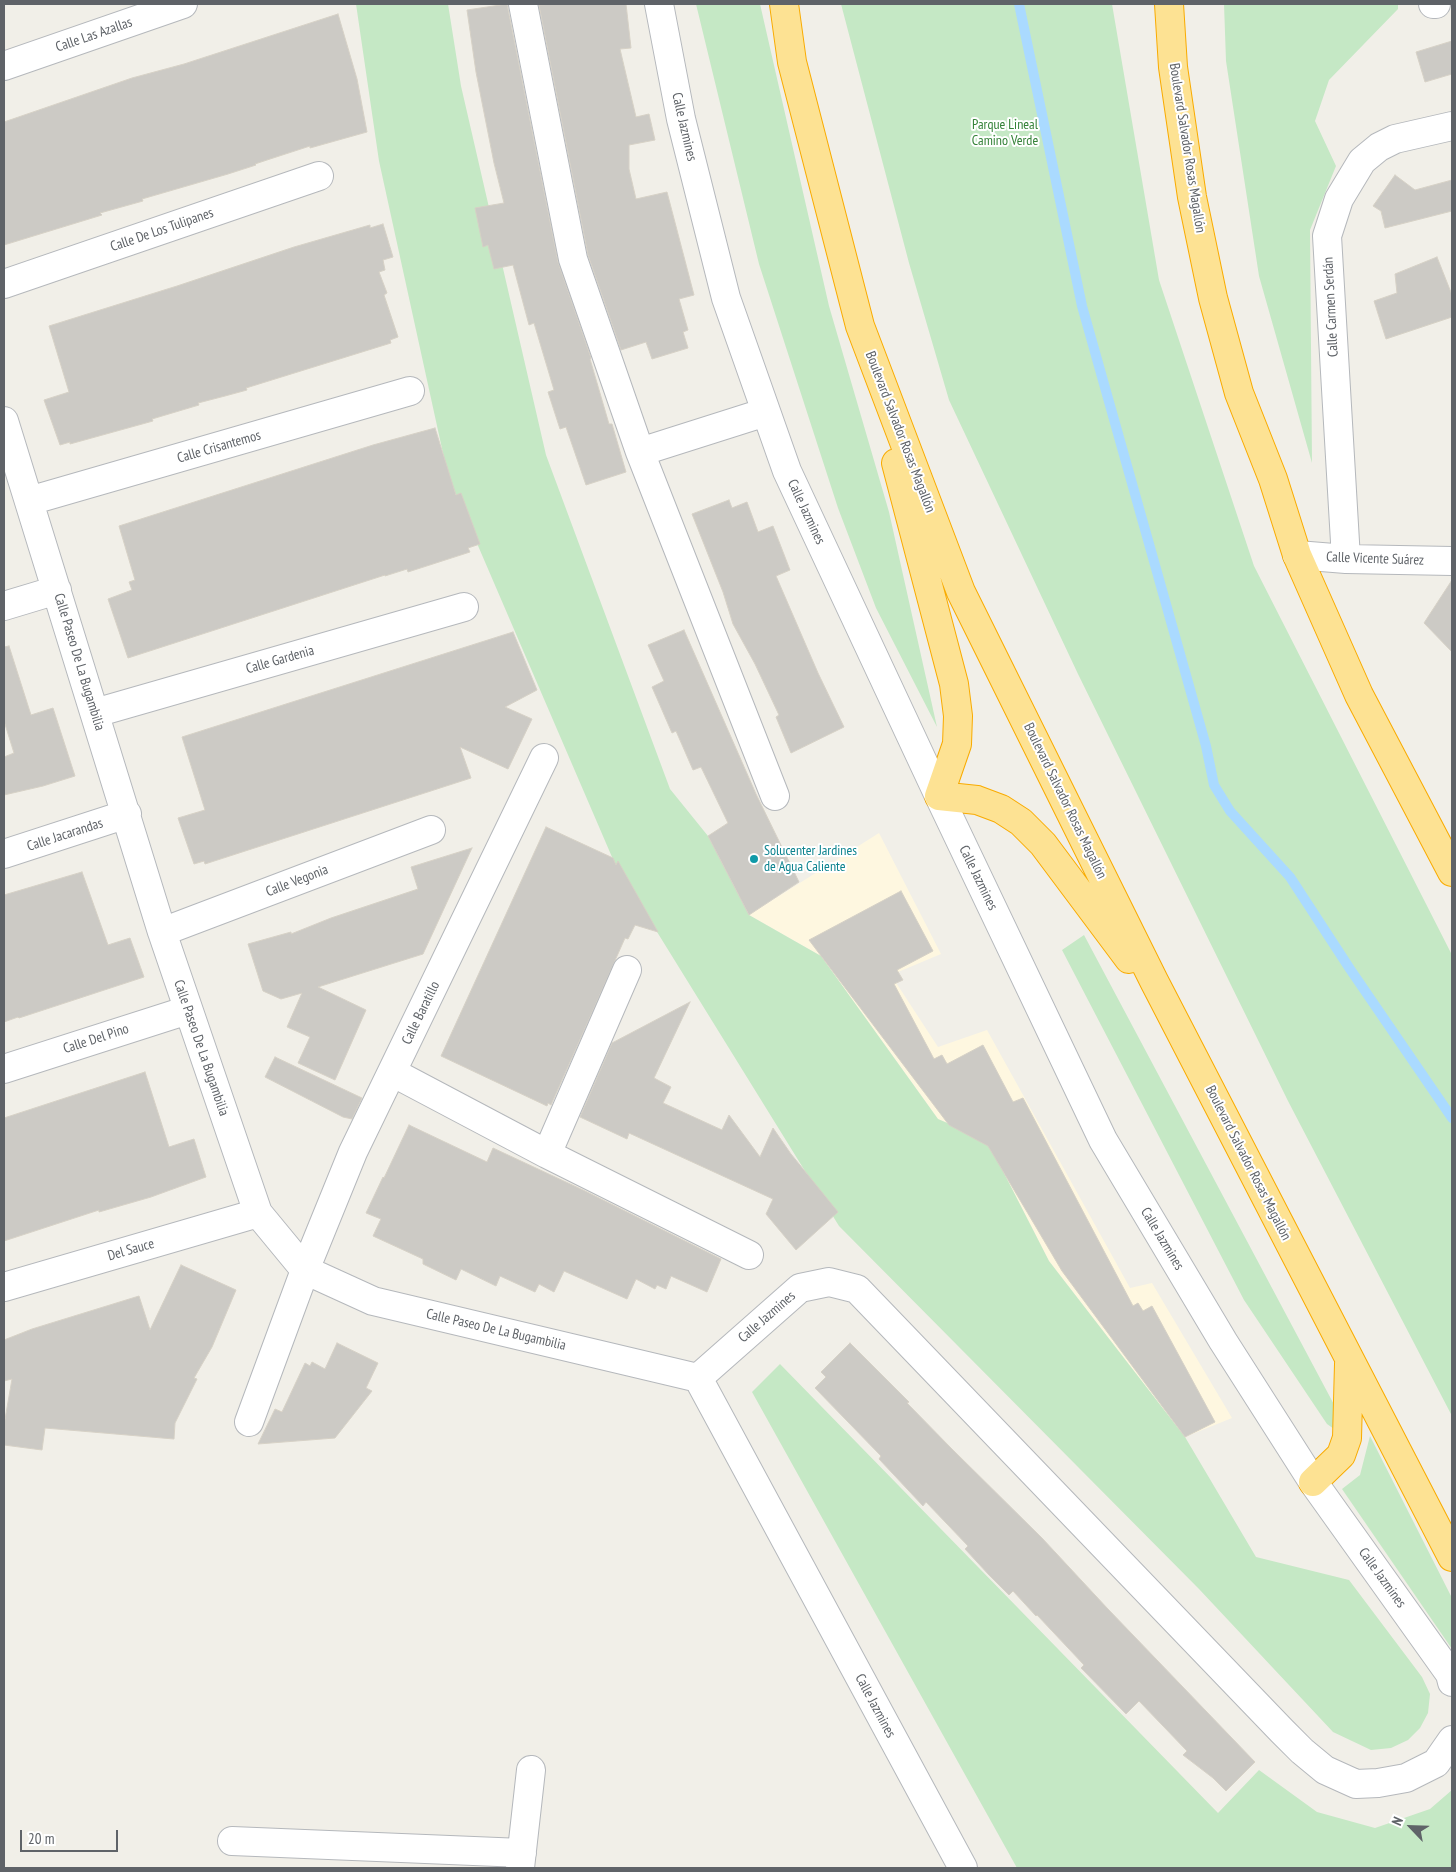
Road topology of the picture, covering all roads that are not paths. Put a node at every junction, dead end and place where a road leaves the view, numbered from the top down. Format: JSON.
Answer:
{"nodes":[{"id":1,"x":183,"y":4,"type":"edge"},
{"id":2,"x":523,"y":4,"type":"edge"},
{"id":3,"x":659,"y":4,"type":"edge"},
{"id":4,"x":784,"y":4,"type":"edge"},
{"id":5,"x":1169,"y":4,"type":"edge"},
{"id":6,"x":4,"y":66,"type":"edge"},
{"id":7,"x":1452,"y":126,"type":"edge"},
{"id":8,"x":319,"y":176,"type":"dead end"},
{"id":9,"x":4,"y":284,"type":"edge"},
{"id":10,"x":860,"y":326,"type":"junction"},
{"id":11,"x":410,"y":392,"type":"dead end"},
{"id":12,"x":766,"y":412,"type":"junction"},
{"id":13,"x":4,"y":421,"type":"edge"},
{"id":14,"x":640,"y":452,"type":"junction"},
{"id":15,"x":29,"y":501,"type":"junction"},
{"id":16,"x":1297,"y":555,"type":"junction"},
{"id":17,"x":1346,"y":560,"type":"junction"},
{"id":18,"x":1452,"y":561,"type":"edge"},
{"id":19,"x":57,"y":590,"type":"junction"},
{"id":20,"x":4,"y":606,"type":"edge"},
{"id":21,"x":464,"y":607,"type":"dead end"},
{"id":22,"x":95,"y":713,"type":"junction"},
{"id":23,"x":544,"y":758,"type":"dead end"},
{"id":24,"x":775,"y":796,"type":"dead end"},
{"id":25,"x":939,"y":796,"type":"junction"},
{"id":26,"x":127,"y":814,"type":"junction"},
{"id":27,"x":431,"y":830,"type":"dead end"},
{"id":28,"x":4,"y":854,"type":"edge"},
{"id":29,"x":1452,"y":872,"type":"edge"},
{"id":30,"x":162,"y":932,"type":"junction"},
{"id":31,"x":627,"y":970,"type":"dead end"},
{"id":32,"x":188,"y":1010,"type":"junction"},
{"id":33,"x":1176,"y":1023,"type":"junction"},
{"id":34,"x":4,"y":1069,"type":"edge"},
{"id":35,"x":392,"y":1072,"type":"junction"},
{"id":36,"x":547,"y":1154,"type":"junction"},
{"id":37,"x":258,"y":1213,"type":"junction"},
{"id":38,"x":749,"y":1255,"type":"dead end"},
{"id":39,"x":305,"y":1270,"type":"junction"},
{"id":40,"x":4,"y":1287,"type":"edge"},
{"id":41,"x":1349,"y":1360,"type":"junction"},
{"id":42,"x":698,"y":1378,"type":"junction"},
{"id":43,"x":249,"y":1422,"type":"dead end"},
{"id":44,"x":1313,"y":1482,"type":"junction"},
{"id":45,"x":1452,"y":1557,"type":"edge"},
{"id":46,"x":1452,"y":1682,"type":"edge"},
{"id":47,"x":1452,"y":1740,"type":"edge"},
{"id":48,"x":531,"y":1770,"type":"dead end"},
{"id":49,"x":232,"y":1842,"type":"dead end"},
{"id":50,"x":521,"y":1861,"type":"edge"},
{"id":51,"x":963,"y":1868,"type":"edge"}],
"edges":[{"from":1,"to":6,"type":"street","name":"Calle Las Azallas"},
{"from":2,"to":14,"type":"street"},
{"from":3,"to":12,"type":"street","name":"Calle Jazmines"},
{"from":4,"to":10,"type":"highway","name":"Boulevard Salvador Rosas Magallón"},
{"from":5,"to":16,"type":"highway","name":"Boulevard Salvador Rosas Magallón"},
{"from":7,"to":17,"type":"street","name":"Calle Carmen Serdán"},
{"from":8,"to":9,"type":"street","name":"Calle De Los Tulipanes"},
{"from":10,"to":25,"type":"highway"},
{"from":10,"to":33,"type":"highway","name":"Boulevard Salvador Rosas Magallón"},
{"from":11,"to":15,"type":"street","name":"Calle Crisantemos"},
{"from":12,"to":14,"type":"street"},
{"from":12,"to":25,"type":"street","name":"Calle Jazmines"},
{"from":13,"to":15,"type":"street","name":"Calle Paseo De La Bugambilia"},
{"from":14,"to":24,"type":"street"},
{"from":15,"to":19,"type":"street","name":"Calle Paseo De La Bugambilia"},
{"from":16,"to":17,"type":"street","name":"Calle Vicente Suárez"},
{"from":16,"to":29,"type":"highway","name":"Boulevard Salvador Rosas Magallón"},
{"from":17,"to":18,"type":"street","name":"Calle Vicente Suárez"},
{"from":19,"to":20,"type":"street"},
{"from":19,"to":22,"type":"street","name":"Calle Paseo De La Bugambilia"},
{"from":21,"to":22,"type":"street","name":"Calle Gardenia"},
{"from":22,"to":26,"type":"street","name":"Calle Paseo De La Bugambilia"},
{"from":23,"to":35,"type":"street","name":"Calle Baratillo"},
{"from":25,"to":33,"type":"highway"},
{"from":25,"to":44,"type":"street","name":"Calle Jazmines"},
{"from":26,"to":28,"type":"street","name":"Calle Jacarandas"},
{"from":26,"to":30,"type":"street","name":"Calle Paseo De La Bugambilia"},
{"from":27,"to":30,"type":"street","name":"Calle Vegonia"},
{"from":30,"to":32,"type":"street","name":"Calle Paseo De La Bugambilia"},
{"from":31,"to":36,"type":"street"},
{"from":32,"to":34,"type":"street","name":"Calle Del Pino"},
{"from":32,"to":37,"type":"street","name":"Calle Paseo De La Bugambilia"},
{"from":33,"to":41,"type":"highway","name":"Boulevard Salvador Rosas Magallón"},
{"from":35,"to":36,"type":"street"},
{"from":35,"to":39,"type":"street","name":"Calle Baratillo"},
{"from":36,"to":38,"type":"street"},
{"from":37,"to":39,"type":"street","name":"Calle Paseo De La Bugambilia"},
{"from":37,"to":40,"type":"street","name":"Del Sauce"},
{"from":39,"to":42,"type":"street","name":"Calle Paseo De La Bugambilia"},
{"from":39,"to":43,"type":"street","name":"Calle Baratillo"},
{"from":41,"to":44,"type":"highway"},
{"from":41,"to":45,"type":"highway","name":"Boulevard Salvador Rosas Magallón"},
{"from":42,"to":47,"type":"street","name":"Calle Jazmines"},
{"from":42,"to":51,"type":"street","name":"Calle Jazmines"},
{"from":44,"to":46,"type":"street","name":"Calle Jazmines"},
{"from":48,"to":50,"type":"street"},
{"from":49,"to":50,"type":"street"}]}
